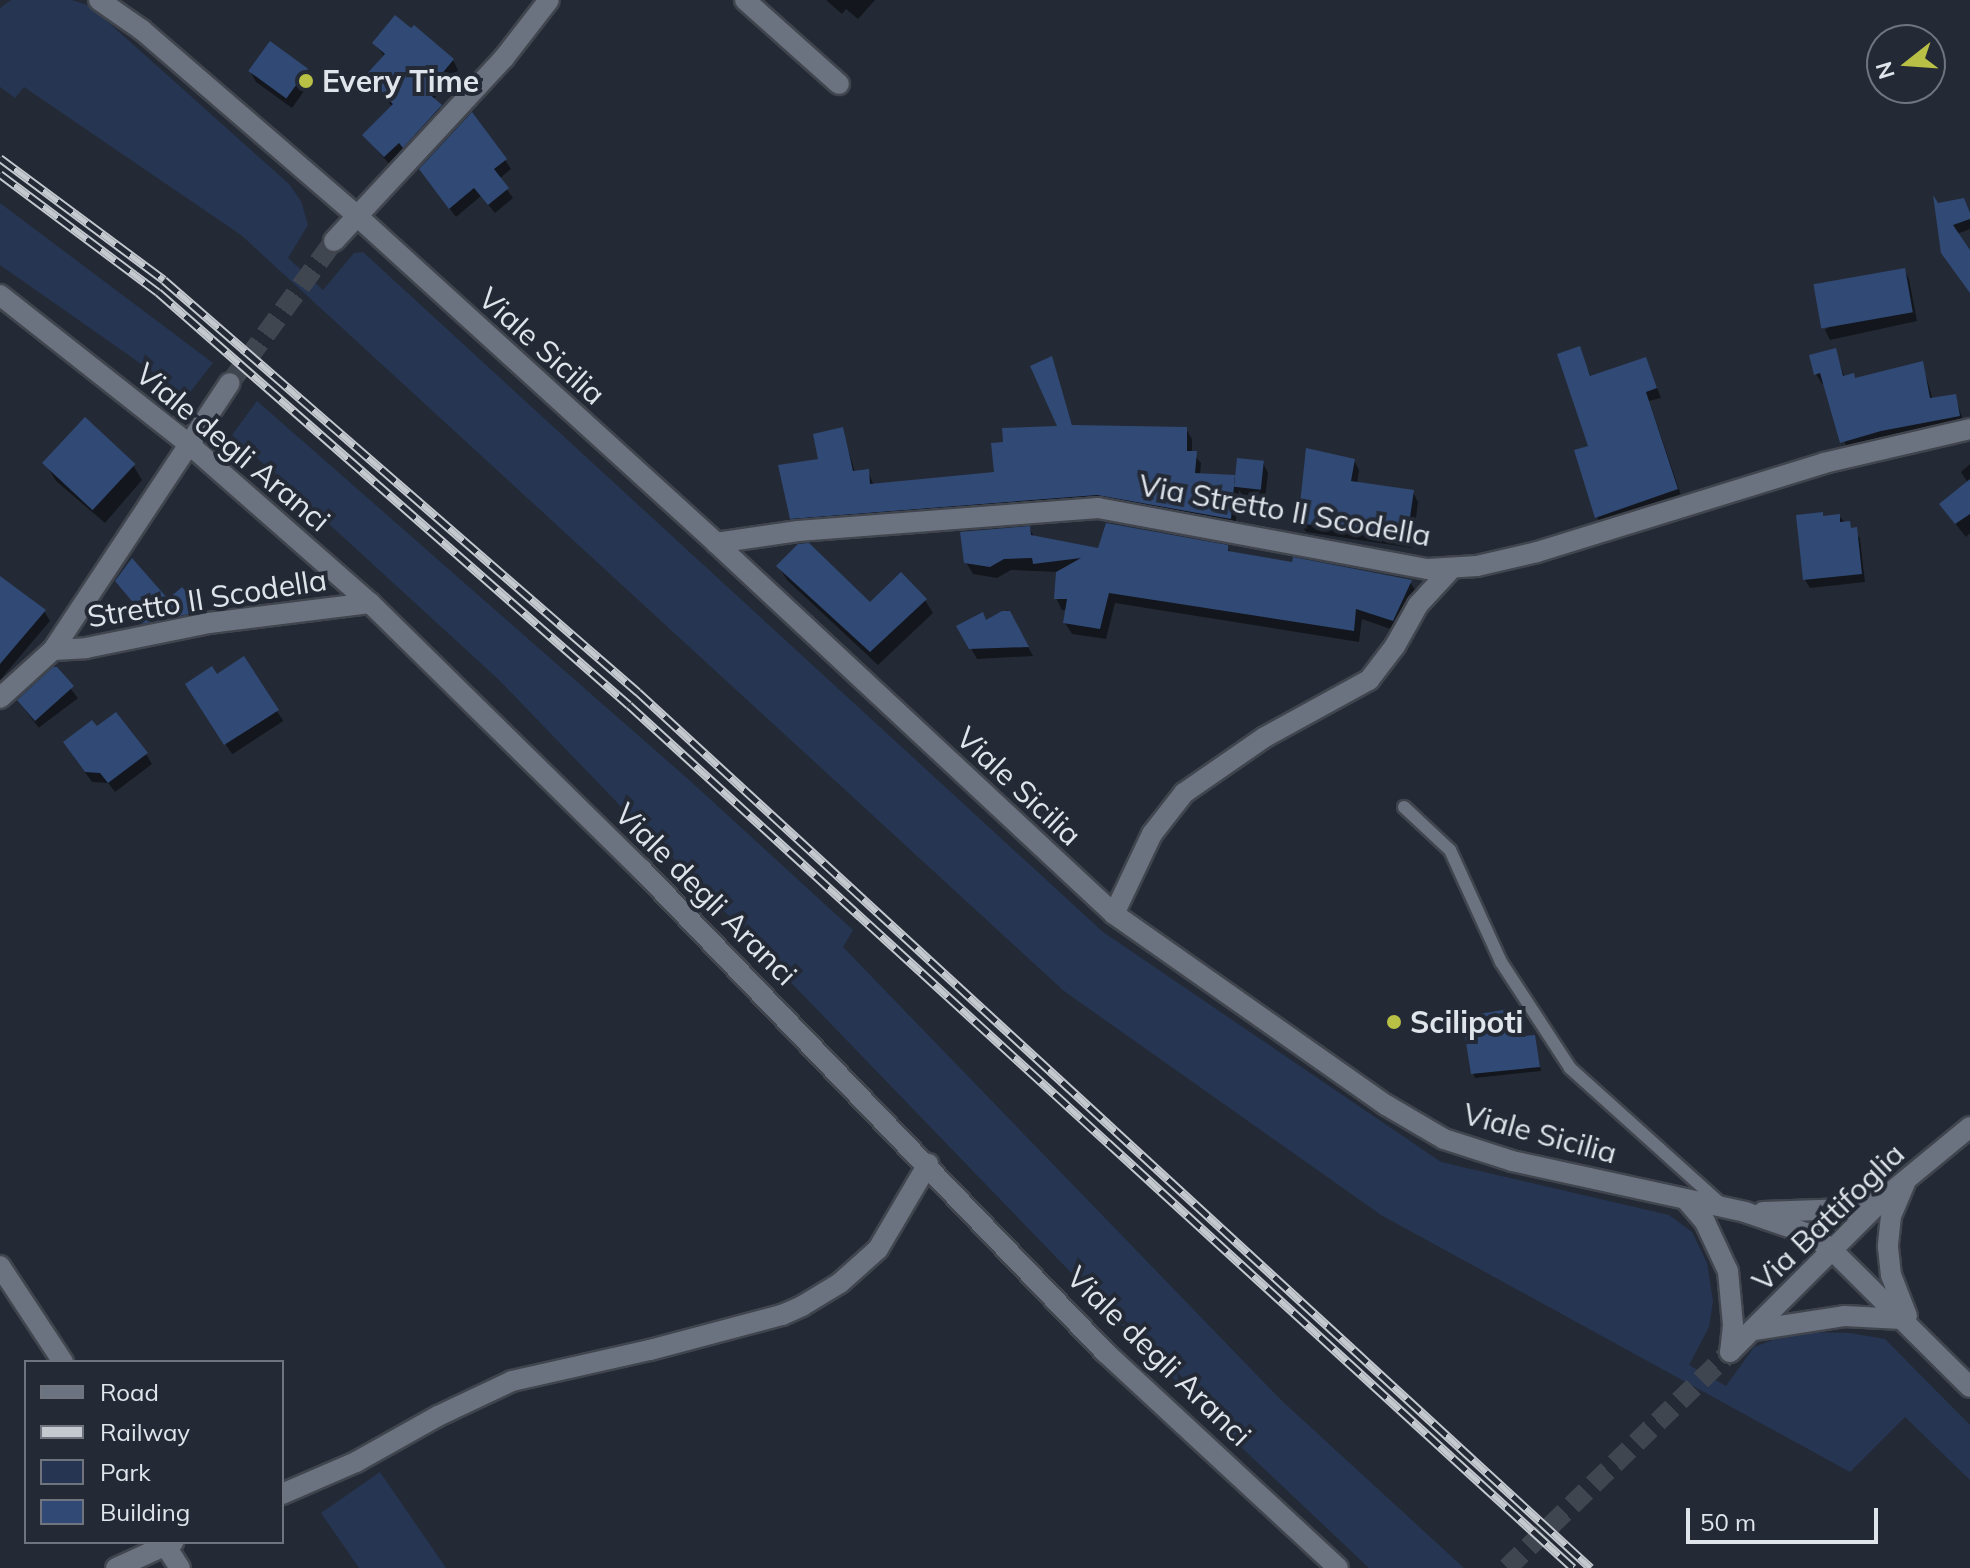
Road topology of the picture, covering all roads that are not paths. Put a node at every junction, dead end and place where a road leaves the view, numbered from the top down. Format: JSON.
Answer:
{"nodes":[{"id":1,"x":99,"y":0,"type":"edge"},
{"id":2,"x":114,"y":0,"type":"edge"},
{"id":3,"x":549,"y":0,"type":"edge"},
{"id":4,"x":745,"y":0,"type":"edge"},
{"id":5,"x":142,"y":30,"type":"junction"},
{"id":6,"x":839,"y":84,"type":"dead end"},
{"id":7,"x":356,"y":215,"type":"junction"},
{"id":8,"x":334,"y":241,"type":"tunnel mouth"},
{"id":9,"x":0,"y":295,"type":"edge"},
{"id":10,"x":230,"y":383,"type":"tunnel mouth"},
{"id":11,"x":1970,"y":429,"type":"edge"},
{"id":12,"x":190,"y":445,"type":"junction"},
{"id":13,"x":716,"y":543,"type":"junction"},
{"id":14,"x":1452,"y":568,"type":"junction"},
{"id":15,"x":370,"y":603,"type":"junction"},
{"id":16,"x":53,"y":650,"type":"junction"},
{"id":17,"x":0,"y":698,"type":"edge"},
{"id":18,"x":1404,"y":807,"type":"dead end"},
{"id":19,"x":1114,"y":914,"type":"junction"},
{"id":20,"x":1970,"y":1127,"type":"edge"},
{"id":21,"x":928,"y":1164,"type":"junction"},
{"id":22,"x":1906,"y":1181,"type":"junction"},
{"id":23,"x":1885,"y":1197,"type":"junction"},
{"id":24,"x":1687,"y":1201,"type":"junction"},
{"id":25,"x":1724,"y":1207,"type":"junction"},
{"id":26,"x":1745,"y":1212,"type":"junction"},
{"id":27,"x":1831,"y":1249,"type":"junction"},
{"id":28,"x":0,"y":1266,"type":"edge"},
{"id":29,"x":1908,"y":1325,"type":"junction"},
{"id":30,"x":1754,"y":1330,"type":"junction"},
{"id":31,"x":62,"y":1360,"type":"edge"},
{"id":32,"x":1970,"y":1387,"type":"edge"},
{"id":33,"x":284,"y":1493,"type":"edge"},
{"id":34,"x":165,"y":1544,"type":"edge"},
{"id":35,"x":168,"y":1544,"type":"edge"},
{"id":36,"x":116,"y":1568,"type":"edge"},
{"id":37,"x":180,"y":1568,"type":"edge"},
{"id":38,"x":1338,"y":1568,"type":"edge"}],
"edges":[{"from":1,"to":5,"type":"street"},
{"from":2,"to":5,"type":"street"},
{"from":3,"to":7,"type":"street"},
{"from":4,"to":6,"type":"street"},
{"from":5,"to":7,"type":"street","name":"Viale Sicilia"},
{"from":7,"to":8,"type":"street"},
{"from":7,"to":13,"type":"street","name":"Viale Sicilia"},
{"from":9,"to":12,"type":"street","name":"Viale degli Aranci"},
{"from":10,"to":12,"type":"street"},
{"from":11,"to":14,"type":"street","name":"Via Stretto II Scodella"},
{"from":12,"to":15,"type":"street","name":"Viale degli Aranci"},
{"from":12,"to":16,"type":"street"},
{"from":13,"to":14,"type":"street","name":"Via Stretto II Scodella"},
{"from":13,"to":19,"type":"street","name":"Viale Sicilia"},
{"from":14,"to":19,"type":"street"},
{"from":15,"to":16,"type":"street","name":"Stretto II Scodella"},
{"from":15,"to":21,"type":"street","name":"Viale degli Aranci"},
{"from":16,"to":17,"type":"street"},
{"from":18,"to":25,"type":"lane"},
{"from":19,"to":24,"type":"street","name":"Viale Sicilia"},
{"from":20,"to":22,"type":"street","name":"Via Battifoglia"},
{"from":21,"to":33,"type":"street"},
{"from":21,"to":38,"type":"street","name":"Viale degli Aranci"},
{"from":22,"to":23,"type":"street","name":"Via Battifoglia"},
{"from":22,"to":29,"type":"street"},
{"from":23,"to":26,"type":"street"},
{"from":23,"to":27,"type":"street","name":"Via Battifoglia"},
{"from":24,"to":25,"type":"street","name":"Viale Sicilia"},
{"from":24,"to":30,"type":"street","name":"Via Battifoglia"},
{"from":25,"to":26,"type":"street","name":"Viale Sicilia"},
{"from":26,"to":27,"type":"street","name":"Viale Sicilia"},
{"from":27,"to":29,"type":"street","name":"Viale Sicilia"},
{"from":27,"to":30,"type":"street","name":"Via Battifoglia"},
{"from":28,"to":31,"type":"street"},
{"from":29,"to":30,"type":"street"},
{"from":29,"to":32,"type":"street","name":"Viale Sicilia"},
{"from":34,"to":36,"type":"street"},
{"from":35,"to":37,"type":"street"}]}
